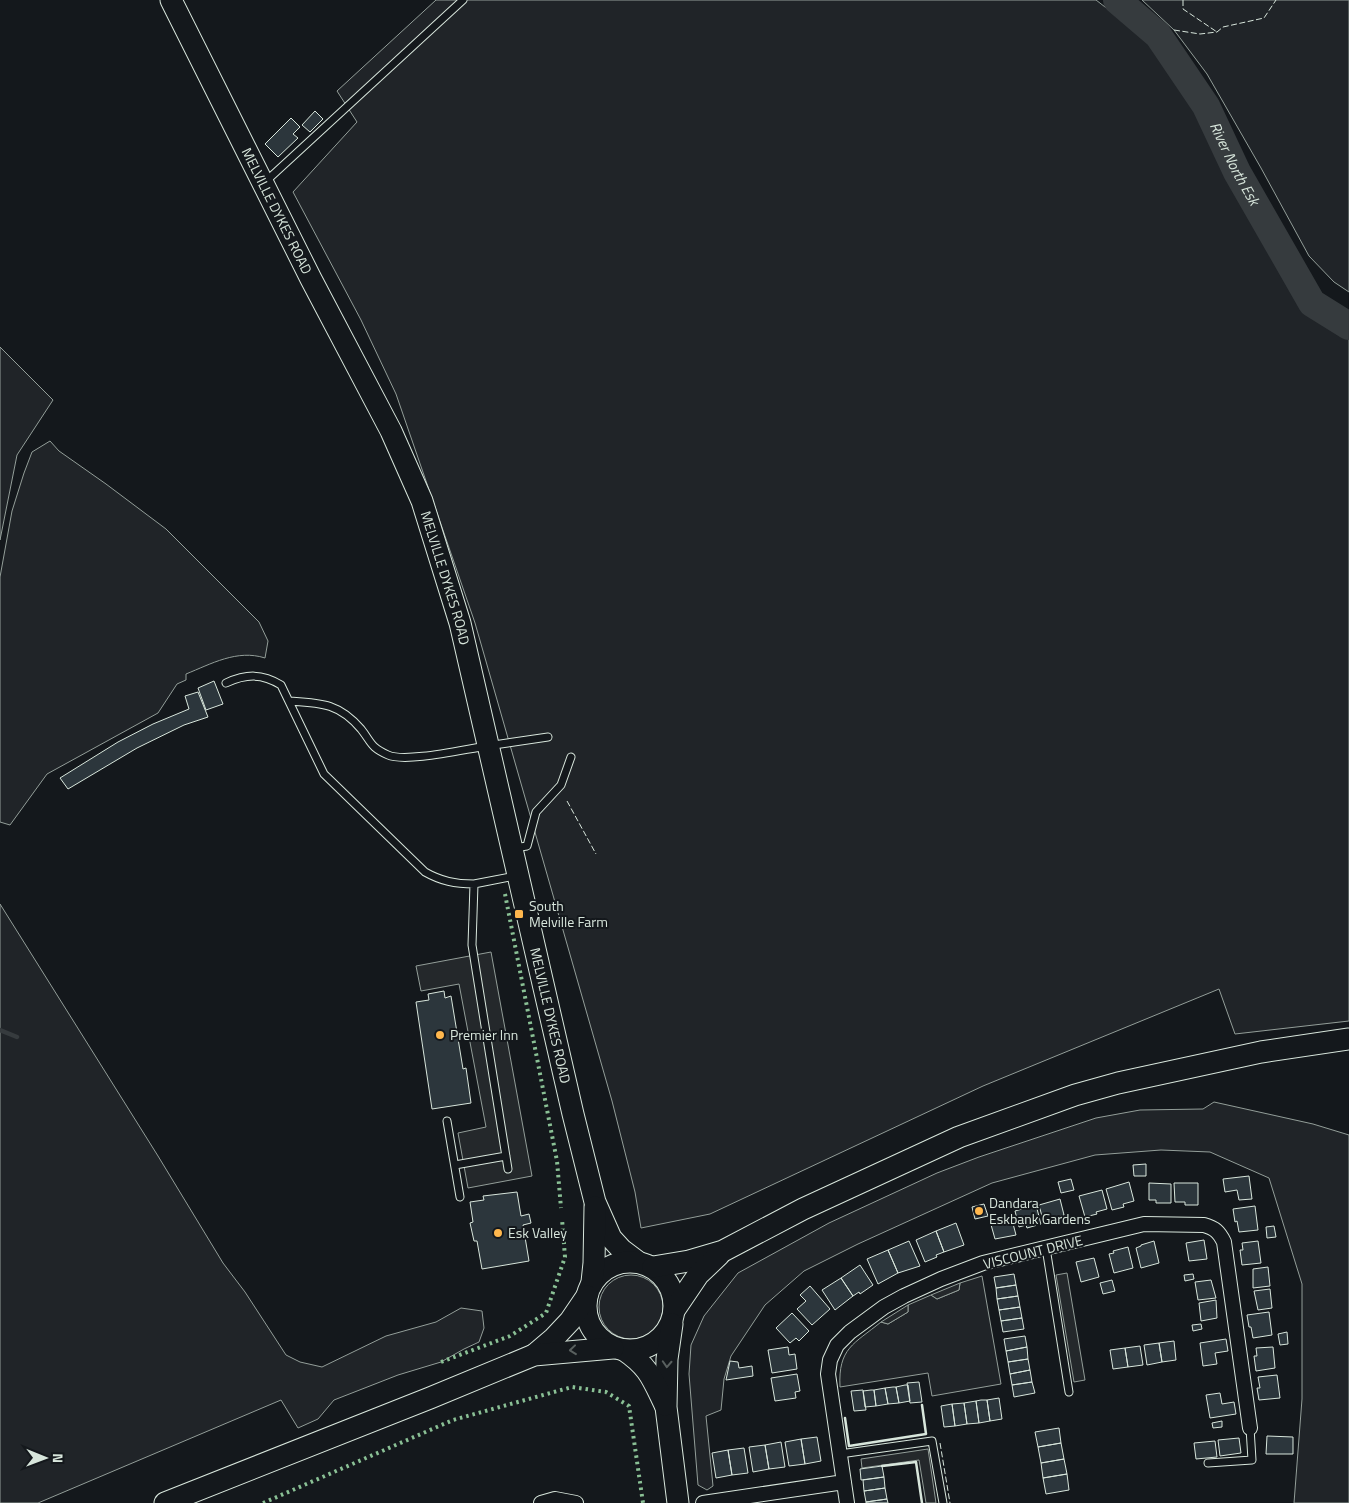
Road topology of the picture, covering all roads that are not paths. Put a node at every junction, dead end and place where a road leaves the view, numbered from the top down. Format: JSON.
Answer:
{"nodes":[{"id":1,"x":171,"y":0,"type":"edge"},
{"id":2,"x":463,"y":0,"type":"edge"},
{"id":3,"x":264,"y":183,"type":"junction"},
{"id":4,"x":226,"y":683,"type":"dead end"},
{"id":5,"x":289,"y":701,"type":"junction"},
{"id":6,"x":548,"y":737,"type":"dead end"},
{"id":7,"x":488,"y":745,"type":"junction"},
{"id":8,"x":571,"y":757,"type":"dead end"},
{"id":9,"x":512,"y":849,"type":"junction"},
{"id":10,"x":518,"y":875,"type":"junction"},
{"id":11,"x":474,"y":884,"type":"junction"},
{"id":12,"x":1349,"y":1039,"type":"edge"},
{"id":13,"x":447,"y":1121,"type":"dead end"},
{"id":14,"x":506,"y":1156,"type":"junction"},
{"id":15,"x":455,"y":1165,"type":"junction"},
{"id":16,"x":508,"y":1169,"type":"dead end"},
{"id":17,"x":460,"y":1197,"type":"dead end"},
{"id":18,"x":595,"y":1202,"type":"junction"},
{"id":19,"x":1046,"y":1248,"type":"junction"},
{"id":20,"x":723,"y":1251,"type":"junction"},
{"id":21,"x":645,"y":1265,"type":"junction"},
{"id":22,"x":589,"y":1289,"type":"junction"},
{"id":23,"x":673,"y":1315,"type":"junction"},
{"id":24,"x":618,"y":1349,"type":"junction"},
{"id":25,"x":534,"y":1355,"type":"junction"},
{"id":26,"x":1069,"y":1392,"type":"dead end"},
{"id":27,"x":666,"y":1407,"type":"junction"},
{"id":28,"x":1250,"y":1428,"type":"joint"},
{"id":29,"x":840,"y":1454,"type":"junction"},
{"id":30,"x":1208,"y":1463,"type":"dead end"},
{"id":31,"x":844,"y":1482,"type":"junction"},
{"id":32,"x":165,"y":1503,"type":"edge"},
{"id":33,"x":541,"y":1503,"type":"edge"},
{"id":34,"x":576,"y":1503,"type":"edge"},
{"id":35,"x":678,"y":1503,"type":"edge"},
{"id":36,"x":703,"y":1503,"type":"edge"},
{"id":37,"x":847,"y":1503,"type":"edge"},
{"id":38,"x":943,"y":1503,"type":"edge"}],
"edges":[{"from":1,"to":3,"type":"main road","name":"MELVILLE DYKES ROAD"},
{"from":2,"to":3,"type":"lane"},
{"from":3,"to":7,"type":"main road","name":"MELVILLE DYKES ROAD"},
{"from":4,"to":5,"type":"lane"},
{"from":5,"to":7,"type":"lane"},
{"from":5,"to":11,"type":"lane"},
{"from":6,"to":7,"type":"lane"},
{"from":7,"to":9,"type":"main road","name":"MELVILLE DYKES ROAD"},
{"from":8,"to":9,"type":"lane"},
{"from":9,"to":10,"type":"main road","name":"MELVILLE DYKES ROAD"},
{"from":10,"to":11,"type":"lane"},
{"from":10,"to":18,"type":"main road","name":"MELVILLE DYKES ROAD"},
{"from":11,"to":14,"type":"lane"},
{"from":12,"to":20,"type":"main road"},
{"from":13,"to":15,"type":"lane"},
{"from":14,"to":15,"type":"lane"},
{"from":14,"to":16,"type":"lane"},
{"from":15,"to":17,"type":"lane"},
{"from":18,"to":21,"type":"main road","name":"MELVILLE DYKES ROAD"},
{"from":18,"to":22,"type":"main road","name":"MELVILLE DYKES ROAD"},
{"from":19,"to":26,"type":"lane"},
{"from":19,"to":28,"type":"street","name":"VISCOUNT DRIVE"},
{"from":19,"to":29,"type":"street","name":"VISCOUNT DRIVE"},
{"from":20,"to":21,"type":"main road"},
{"from":20,"to":23,"type":"main road"},
{"from":21,"to":22,"type":"main road"},
{"from":21,"to":23,"type":"main road"},
{"from":22,"to":24,"type":"main road"},
{"from":22,"to":25,"type":"main road"},
{"from":23,"to":24,"type":"main road"},
{"from":23,"to":27,"type":"main road","one_way":true},
{"from":24,"to":25,"type":"main road","one_way":true},
{"from":24,"to":27,"type":"main road"},
{"from":25,"to":32,"type":"main road"},
{"from":27,"to":35,"type":"main road"},
{"from":28,"to":30,"type":"lane"},
{"from":29,"to":31,"type":"street","name":"VISCOUNT DRIVE"},
{"from":29,"to":38,"type":"lane"},
{"from":31,"to":36,"type":"street"},
{"from":31,"to":37,"type":"street","name":"VISCOUNT DRIVE"},
{"from":33,"to":34,"type":"street"}]}
